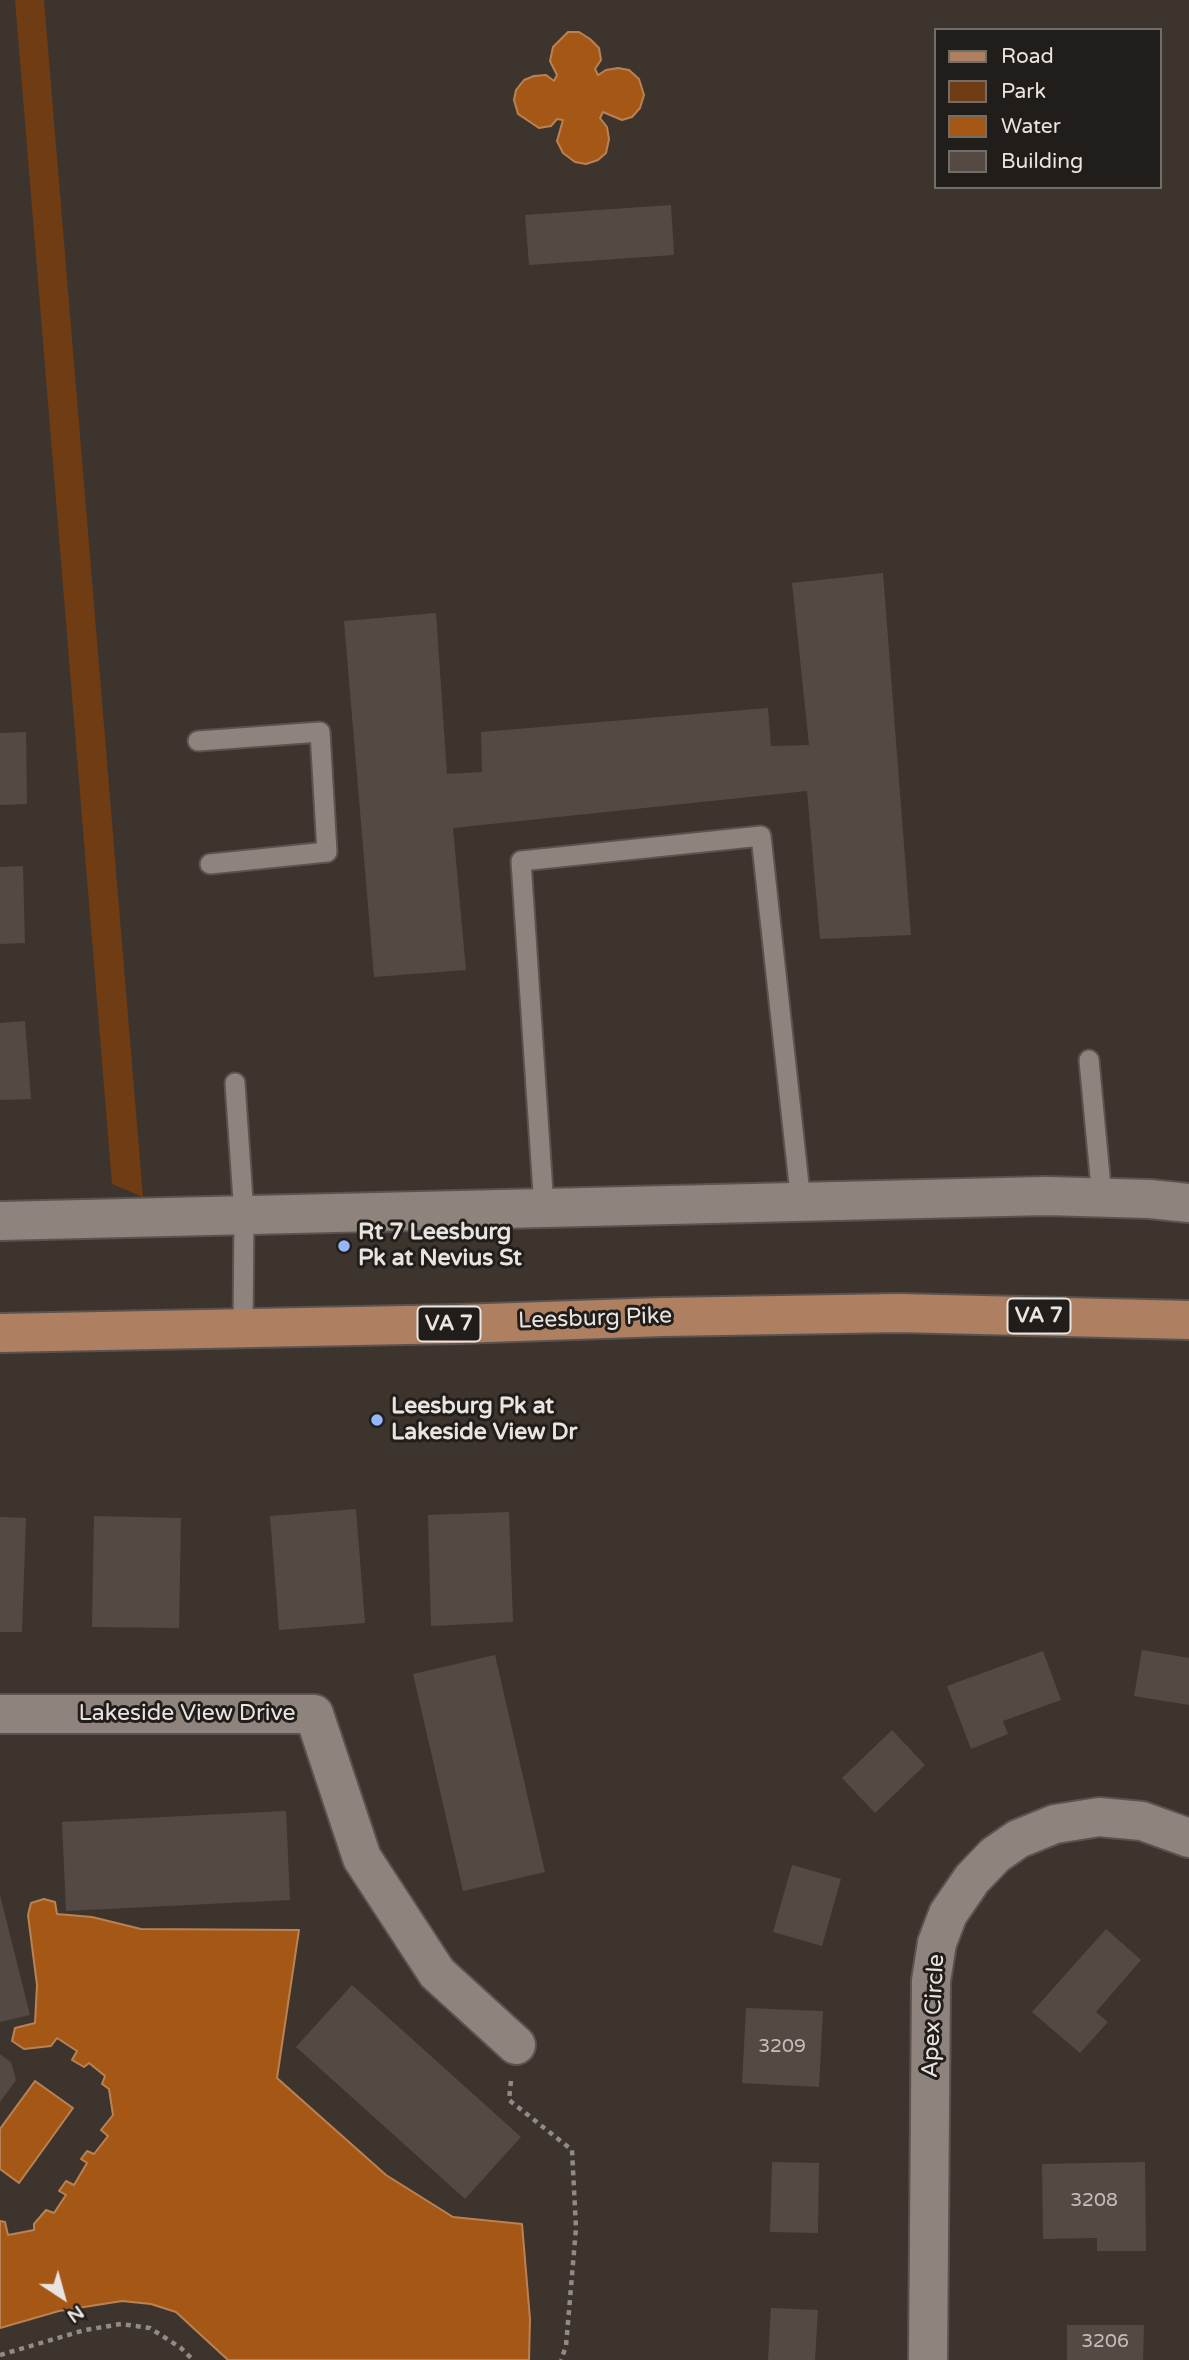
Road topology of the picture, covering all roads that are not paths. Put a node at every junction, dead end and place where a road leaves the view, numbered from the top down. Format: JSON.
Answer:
{"nodes":[{"id":1,"x":198,"y":741,"type":"dead end"},
{"id":2,"x":209,"y":864,"type":"dead end"},
{"id":3,"x":1089,"y":1060,"type":"dead end"},
{"id":4,"x":235,"y":1083,"type":"dead end"},
{"id":5,"x":1102,"y":1198,"type":"junction"},
{"id":6,"x":801,"y":1203,"type":"junction"},
{"id":7,"x":1189,"y":1203,"type":"edge"},
{"id":8,"x":544,"y":1208,"type":"junction"},
{"id":9,"x":244,"y":1215,"type":"junction"},
{"id":10,"x":0,"y":1221,"type":"edge"},
{"id":11,"x":1189,"y":1320,"type":"edge"},
{"id":12,"x":243,"y":1328,"type":"junction"},
{"id":13,"x":0,"y":1333,"type":"edge"},
{"id":14,"x":0,"y":1714,"type":"edge"},
{"id":15,"x":1189,"y":1838,"type":"edge"},
{"id":16,"x":516,"y":2045,"type":"dead end"},
{"id":17,"x":928,"y":2360,"type":"edge"}],
"edges":[{"from":1,"to":2,"type":"lane"},
{"from":3,"to":5,"type":"lane"},
{"from":4,"to":9,"type":"lane"},
{"from":5,"to":6,"type":"street"},
{"from":5,"to":7,"type":"street"},
{"from":6,"to":8,"type":"street"},
{"from":6,"to":8,"type":"lane"},
{"from":8,"to":9,"type":"street"},
{"from":9,"to":10,"type":"street"},
{"from":9,"to":12,"type":"lane"},
{"from":11,"to":12,"type":"main road","name":"Leesburg Pike","number":"VA 7"},
{"from":12,"to":13,"type":"main road","name":"Leesburg Pike","number":"VA 7"},
{"from":14,"to":16,"type":"street","name":"Lakeside View Drive"},
{"from":15,"to":17,"type":"street","name":"Apex Circle"}]}
